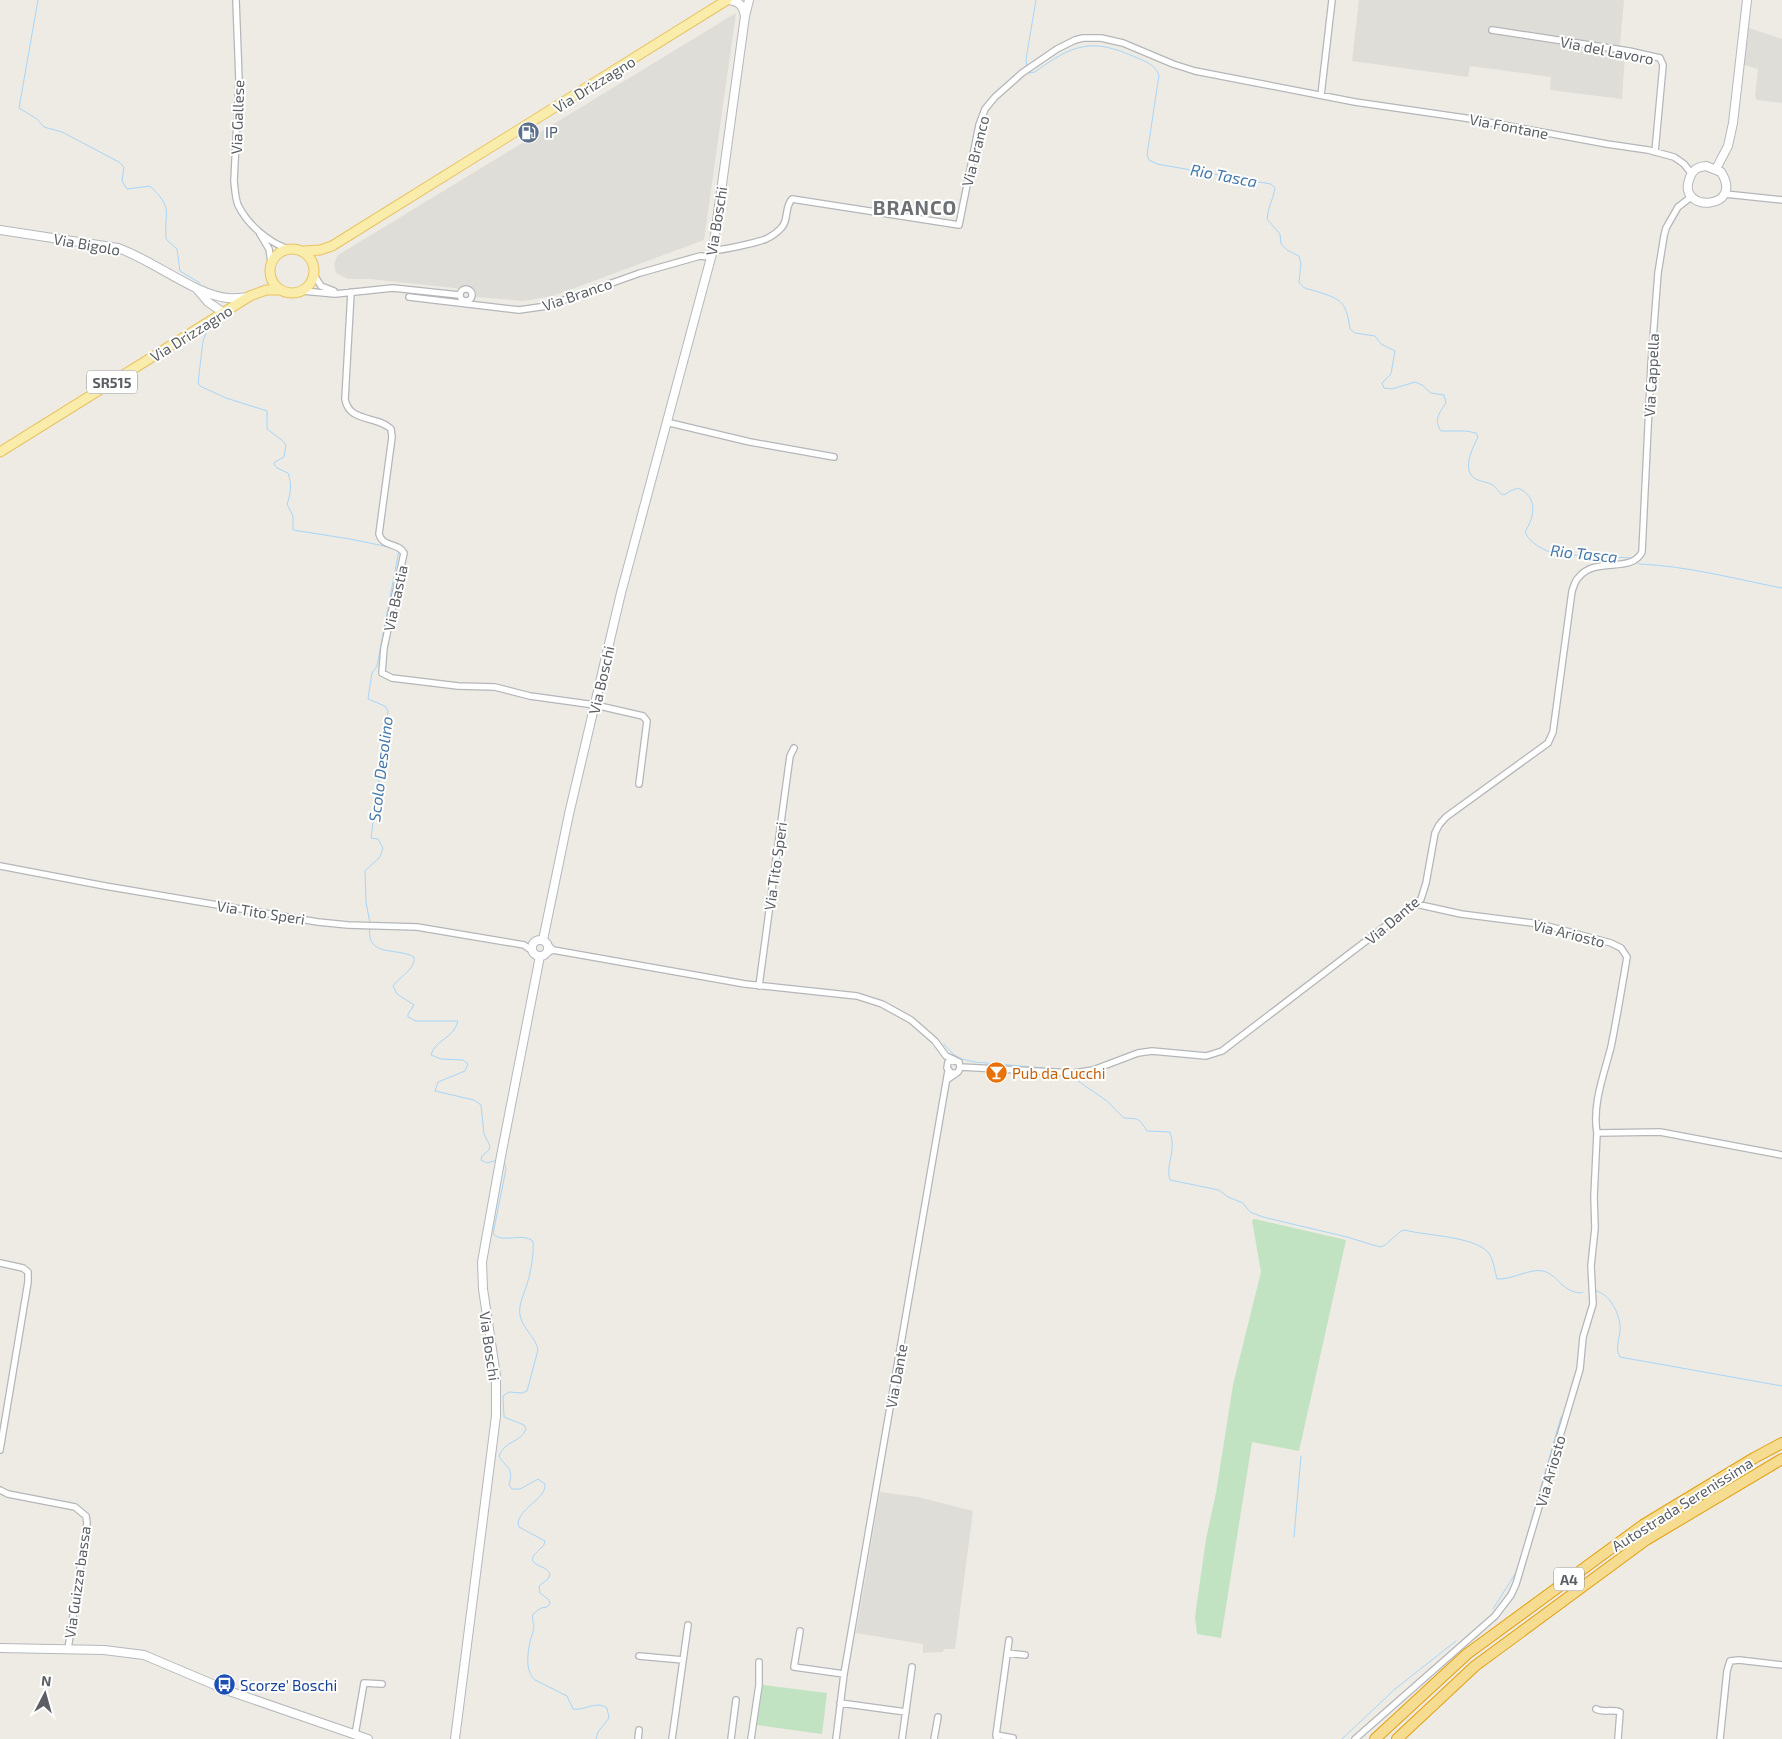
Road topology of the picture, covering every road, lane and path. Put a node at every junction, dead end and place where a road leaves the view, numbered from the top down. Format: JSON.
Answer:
{"nodes":[{"id":1,"x":236,"y":0,"type":"edge"},
{"id":2,"x":729,"y":0,"type":"edge"},
{"id":3,"x":749,"y":0,"type":"edge"},
{"id":4,"x":1332,"y":0,"type":"edge"},
{"id":5,"x":1747,"y":0,"type":"edge"},
{"id":6,"x":744,"y":8,"type":"edge"},
{"id":7,"x":1492,"y":30,"type":"dead end"},
{"id":8,"x":1173,"y":64,"type":"joint"},
{"id":9,"x":1321,"y":96,"type":"junction"},
{"id":10,"x":1655,"y":152,"type":"junction"},
{"id":11,"x":1716,"y":169,"type":"junction"},
{"id":12,"x":1691,"y":173,"type":"junction"},
{"id":13,"x":1725,"y":194,"type":"junction"},
{"id":14,"x":1691,"y":197,"type":"junction"},
{"id":15,"x":1782,"y":200,"type":"edge"},
{"id":16,"x":256,"y":228,"type":"junction"},
{"id":17,"x":0,"y":230,"type":"edge"},
{"id":18,"x":332,"y":246,"type":"junction"},
{"id":19,"x":288,"y":249,"type":"junction"},
{"id":20,"x":304,"y":252,"type":"junction"},
{"id":21,"x":712,"y":254,"type":"junction"},
{"id":22,"x":271,"y":262,"type":"junction"},
{"id":23,"x":270,"y":272,"type":"junction"},
{"id":24,"x":315,"y":272,"type":"junction"},
{"id":25,"x":196,"y":288,"type":"junction"},
{"id":26,"x":281,"y":290,"type":"junction"},
{"id":27,"x":303,"y":290,"type":"junction"},
{"id":28,"x":352,"y":292,"type":"junction"},
{"id":29,"x":341,"y":293,"type":"junction"},
{"id":30,"x":252,"y":295,"type":"junction"},
{"id":31,"x":459,"y":295,"type":"dead end"},
{"id":32,"x":409,"y":297,"type":"dead end"},
{"id":33,"x":208,"y":302,"type":"junction"},
{"id":34,"x":224,"y":313,"type":"junction"},
{"id":35,"x":206,"y":324,"type":"junction"},
{"id":36,"x":666,"y":422,"type":"junction"},
{"id":37,"x":0,"y":452,"type":"edge"},
{"id":38,"x":834,"y":457,"type":"dead end"},
{"id":39,"x":1635,"y":560,"type":"joint"},
{"id":40,"x":595,"y":705,"type":"junction"},
{"id":41,"x":794,"y":748,"type":"dead end"},
{"id":42,"x":639,"y":784,"type":"dead end"},
{"id":43,"x":0,"y":866,"type":"edge"},
{"id":44,"x":1416,"y":904,"type":"junction"},
{"id":45,"x":532,"y":946,"type":"junction"},
{"id":46,"x":546,"y":949,"type":"junction"},
{"id":47,"x":759,"y":986,"type":"junction"},
{"id":48,"x":946,"y":1056,"type":"junction"},
{"id":49,"x":955,"y":1060,"type":"junction"},
{"id":50,"x":960,"y":1067,"type":"junction"},
{"id":51,"x":948,"y":1068,"type":"junction"},
{"id":52,"x":956,"y":1073,"type":"junction"},
{"id":53,"x":948,"y":1078,"type":"junction"},
{"id":54,"x":1597,"y":1133,"type":"junction"},
{"id":55,"x":1782,"y":1155,"type":"edge"},
{"id":56,"x":0,"y":1262,"type":"edge"},
{"id":57,"x":1782,"y":1443,"type":"edge"},
{"id":58,"x":0,"y":1450,"type":"edge"},
{"id":59,"x":1782,"y":1459,"type":"edge"},
{"id":60,"x":0,"y":1490,"type":"edge"},
{"id":61,"x":688,"y":1625,"type":"dead end"},
{"id":62,"x":800,"y":1631,"type":"dead end"},
{"id":63,"x":1009,"y":1640,"type":"dead end"},
{"id":64,"x":0,"y":1648,"type":"edge"},
{"id":65,"x":68,"y":1649,"type":"junction"},
{"id":66,"x":1007,"y":1653,"type":"junction"},
{"id":67,"x":639,"y":1656,"type":"dead end"},
{"id":68,"x":1025,"y":1656,"type":"dead end"},
{"id":69,"x":683,"y":1660,"type":"junction"},
{"id":70,"x":759,"y":1662,"type":"dead end"},
{"id":71,"x":1782,"y":1665,"type":"edge"},
{"id":72,"x":912,"y":1667,"type":"dead end"},
{"id":73,"x":844,"y":1674,"type":"junction"},
{"id":74,"x":382,"y":1684,"type":"dead end"},
{"id":75,"x":736,"y":1700,"type":"dead end"},
{"id":76,"x":840,"y":1703,"type":"junction"},
{"id":77,"x":1596,"y":1709,"type":"dead end"},
{"id":78,"x":906,"y":1712,"type":"junction"},
{"id":79,"x":938,"y":1717,"type":"dead end"},
{"id":80,"x":639,"y":1730,"type":"dead end"},
{"id":81,"x":356,"y":1735,"type":"junction"},
{"id":82,"x":996,"y":1737,"type":"edge"},
{"id":83,"x":1013,"y":1738,"type":"edge"},
{"id":84,"x":368,"y":1739,"type":"edge"},
{"id":85,"x":455,"y":1739,"type":"edge"},
{"id":86,"x":638,"y":1739,"type":"edge"},
{"id":87,"x":672,"y":1739,"type":"edge"},
{"id":88,"x":731,"y":1739,"type":"edge"},
{"id":89,"x":751,"y":1739,"type":"edge"},
{"id":90,"x":836,"y":1739,"type":"edge"},
{"id":91,"x":902,"y":1739,"type":"edge"},
{"id":92,"x":934,"y":1739,"type":"edge"},
{"id":93,"x":1355,"y":1739,"type":"edge"},
{"id":94,"x":1374,"y":1739,"type":"edge"},
{"id":95,"x":1397,"y":1739,"type":"edge"},
{"id":96,"x":1618,"y":1739,"type":"edge"},
{"id":97,"x":1720,"y":1739,"type":"edge"}],
"edges":[{"from":1,"to":16,"type":"street","name":"Via Gallese"},
{"from":2,"to":6,"type":"street"},
{"from":2,"to":18,"type":"main road","name":"Via Drizzagno"},
{"from":3,"to":6,"type":"street","name":"Via Boschi"},
{"from":4,"to":9,"type":"street"},
{"from":5,"to":11,"type":"street"},
{"from":6,"to":21,"type":"street","name":"Via Boschi"},
{"from":7,"to":10,"type":"street","name":"Via del Lavoro"},
{"from":8,"to":9,"type":"street","name":"Via Fontane"},
{"from":8,"to":21,"type":"street","name":"Via Branco"},
{"from":9,"to":10,"type":"street","name":"Via Fontane"},
{"from":10,"to":12,"type":"street","name":"Via Fontane"},
{"from":11,"to":12,"type":"street"},
{"from":11,"to":13,"type":"street"},
{"from":12,"to":14,"type":"street"},
{"from":13,"to":14,"type":"street"},
{"from":13,"to":15,"type":"street"},
{"from":14,"to":39,"type":"street","name":"Via Cappella"},
{"from":16,"to":19,"type":"street","name":"Via Gallese"},
{"from":16,"to":22,"type":"street","name":"Via Gallese"},
{"from":17,"to":25,"type":"street","name":"Via Bigolo"},
{"from":18,"to":20,"type":"main road","name":"Via Drizzagno"},
{"from":18,"to":24,"type":"main road","name":"Via Drizzagno"},
{"from":19,"to":20,"type":"main road"},
{"from":19,"to":22,"type":"main road"},
{"from":20,"to":24,"type":"main road"},
{"from":21,"to":32,"type":"street","name":"Via Branco"},
{"from":21,"to":36,"type":"street","name":"Via Boschi"},
{"from":22,"to":23,"type":"main road"},
{"from":23,"to":26,"type":"main road"},
{"from":23,"to":30,"type":"main road","name":"Via Drizzagno"},
{"from":24,"to":27,"type":"main road"},
{"from":24,"to":29,"type":"street"},
{"from":25,"to":30,"type":"street","name":"Via Bigolo"},
{"from":25,"to":33,"type":"street","name":"Via Bigolo"},
{"from":26,"to":27,"type":"main road"},
{"from":26,"to":30,"type":"main road","name":"Via Drizzagno"},
{"from":27,"to":29,"type":"street"},
{"from":28,"to":29,"type":"street"},
{"from":28,"to":31,"type":"street"},
{"from":28,"to":40,"type":"street","name":"Via Bastia"},
{"from":30,"to":34,"type":"main road","name":"Via Drizzagno","number":"SR515"},
{"from":33,"to":34,"type":"street","name":"Via Bigolo"},
{"from":33,"to":35,"type":"street"},
{"from":34,"to":35,"type":"main road","name":"Via Drizzagno","number":"SR515"},
{"from":35,"to":37,"type":"main road","name":"Via Drizzagno","number":"SR515"},
{"from":36,"to":38,"type":"street"},
{"from":36,"to":40,"type":"street","name":"Via Boschi"},
{"from":39,"to":44,"type":"street","name":"Via Dante"},
{"from":40,"to":42,"type":"street"},
{"from":40,"to":46,"type":"street","name":"Via Boschi"},
{"from":41,"to":47,"type":"street","name":"Via Tito Speri"},
{"from":43,"to":45,"type":"street","name":"Via Tito Speri"},
{"from":44,"to":50,"type":"street","name":"Via Dante"},
{"from":44,"to":54,"type":"street","name":"Via Ariosto"},
{"from":45,"to":46,"type":"street"},
{"from":45,"to":46,"type":"street"},
{"from":46,"to":47,"type":"street"},
{"from":46,"to":85,"type":"street","name":"Via Boschi"},
{"from":47,"to":48,"type":"street"},
{"from":48,"to":49,"type":"street"},
{"from":48,"to":51,"type":"street"},
{"from":49,"to":50,"type":"street"},
{"from":49,"to":51,"type":"street"},
{"from":50,"to":52,"type":"street"},
{"from":51,"to":52,"type":"street"},
{"from":51,"to":53,"type":"street","name":"Via Dante"},
{"from":52,"to":53,"type":"street"},
{"from":53,"to":73,"type":"street","name":"Via Dante"},
{"from":54,"to":55,"type":"street"},
{"from":54,"to":93,"type":"street","name":"Via Ariosto"},
{"from":56,"to":58,"type":"street"},
{"from":57,"to":94,"type":"highway","name":"Autostrada Serenissima","number":"A4"},
{"from":59,"to":95,"type":"highway","name":"Autostrada Serenissima","number":"A4"},
{"from":60,"to":65,"type":"street","name":"Via Guizza bassa"},
{"from":61,"to":69,"type":"street"},
{"from":62,"to":73,"type":"street"},
{"from":63,"to":66,"type":"street"},
{"from":64,"to":65,"type":"street"},
{"from":65,"to":81,"type":"street"},
{"from":66,"to":68,"type":"street"},
{"from":66,"to":82,"type":"street"},
{"from":67,"to":69,"type":"street"},
{"from":69,"to":87,"type":"street"},
{"from":70,"to":89,"type":"street"},
{"from":71,"to":97,"type":"street"},
{"from":72,"to":78,"type":"street"},
{"from":73,"to":76,"type":"street","name":"Via Dante"},
{"from":74,"to":81,"type":"street"},
{"from":75,"to":88,"type":"street"},
{"from":76,"to":78,"type":"street"},
{"from":76,"to":90,"type":"street","name":"Via Dante"},
{"from":77,"to":96,"type":"street"},
{"from":78,"to":91,"type":"street"},
{"from":79,"to":92,"type":"street"},
{"from":80,"to":86,"type":"street"},
{"from":81,"to":84,"type":"street"},
{"from":82,"to":83,"type":"street"}]}
